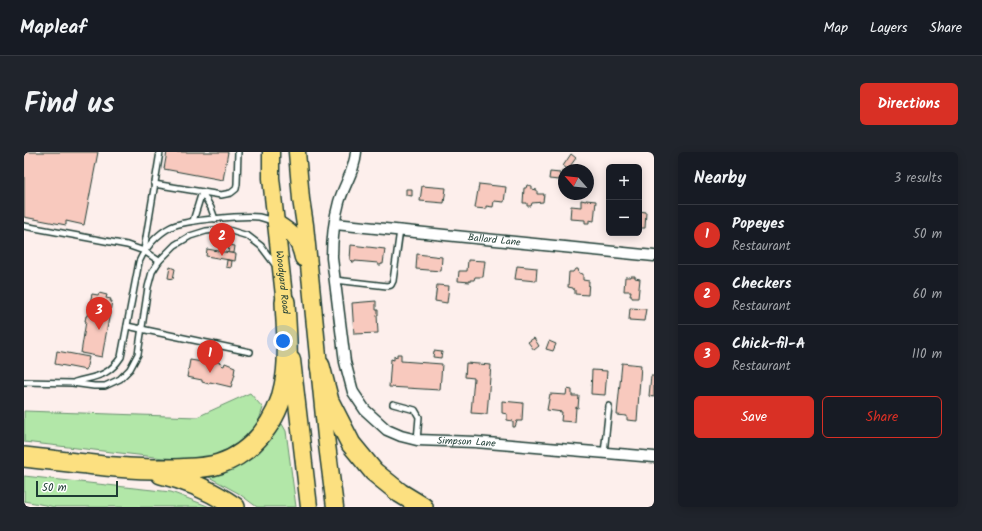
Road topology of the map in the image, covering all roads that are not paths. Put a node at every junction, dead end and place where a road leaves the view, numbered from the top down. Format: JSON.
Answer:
{"nodes":[{"id":1,"x":160,"y":152,"type":"edge"},
{"id":2,"x":238,"y":152,"type":"edge"},
{"id":3,"x":271,"y":152,"type":"edge"},
{"id":4,"x":296,"y":152,"type":"edge"},
{"id":5,"x":356,"y":152,"type":"edge"},
{"id":6,"x":154,"y":184,"type":"junction"},
{"id":7,"x":202,"y":192,"type":"junction"},
{"id":8,"x":215,"y":219,"type":"junction"},
{"id":9,"x":193,"y":221,"type":"junction"},
{"id":10,"x":276,"y":223,"type":"junction"},
{"id":11,"x":335,"y":224,"type":"junction"},
{"id":12,"x":24,"y":226,"type":"edge"},
{"id":13,"x":400,"y":230,"type":"junction"},
{"id":14,"x":144,"y":251,"type":"junction"},
{"id":15,"x":654,"y":256,"type":"edge"},
{"id":16,"x":159,"y":261,"type":"junction"},
{"id":17,"x":282,"y":275,"type":"junction"},
{"id":18,"x":335,"y":280,"type":"junction"},
{"id":19,"x":285,"y":302,"type":"junction"},
{"id":20,"x":314,"y":312,"type":"junction"},
{"id":21,"x":127,"y":326,"type":"junction"},
{"id":22,"x":142,"y":329,"type":"junction"},
{"id":23,"x":250,"y":352,"type":"dead end"},
{"id":24,"x":320,"y":366,"type":"junction"},
{"id":25,"x":24,"y":382,"type":"edge"},
{"id":26,"x":72,"y":383,"type":"junction"},
{"id":27,"x":393,"y":404,"type":"dead end"},
{"id":28,"x":609,"y":406,"type":"dead end"},
{"id":29,"x":417,"y":440,"type":"junction"},
{"id":30,"x":604,"y":453,"type":"junction"},
{"id":31,"x":24,"y":457,"type":"edge"},
{"id":32,"x":654,"y":457,"type":"edge"},
{"id":33,"x":140,"y":469,"type":"junction"},
{"id":34,"x":235,"y":507,"type":"edge"},
{"id":35,"x":309,"y":507,"type":"edge"},
{"id":36,"x":334,"y":507,"type":"edge"},
{"id":37,"x":423,"y":507,"type":"edge"}],
"edges":[{"from":1,"to":6,"type":"lane"},
{"from":2,"to":7,"type":"lane"},
{"from":3,"to":10,"type":"main road","name":"Woodyard Road"},
{"from":4,"to":20,"type":"main road"},
{"from":5,"to":11,"type":"street","name":"Simpson Lane"},
{"from":6,"to":7,"type":"lane"},
{"from":6,"to":14,"type":"lane"},
{"from":7,"to":8,"type":"lane"},
{"from":7,"to":9,"type":"lane"},
{"from":8,"to":9,"type":"lane"},
{"from":8,"to":10,"type":"lane"},
{"from":9,"to":14,"type":"lane"},
{"from":10,"to":17,"type":"main road","name":"Woodyard Road"},
{"from":10,"to":20,"type":"main road"},
{"from":11,"to":13,"type":"street","name":"Ballard Lane"},
{"from":11,"to":18,"type":"street","name":"Simpson Lane"},
{"from":12,"to":14,"type":"lane"},
{"from":13,"to":15,"type":"street","name":"Ballard Lane"},
{"from":13,"to":18,"type":"lane"},
{"from":14,"to":16,"type":"lane"},
{"from":14,"to":21,"type":"lane"},
{"from":16,"to":17,"type":"lane"},
{"from":16,"to":22,"type":"lane"},
{"from":17,"to":19,"type":"main road","name":"Woodyard Road"},
{"from":18,"to":29,"type":"street","name":"Simpson Lane"},
{"from":19,"to":33,"type":"highway"},
{"from":19,"to":35,"type":"main road","name":"Woodyard Road"},
{"from":20,"to":24,"type":"main road"},
{"from":21,"to":22,"type":"lane"},
{"from":21,"to":26,"type":"lane"},
{"from":22,"to":23,"type":"lane"},
{"from":22,"to":26,"type":"lane"},
{"from":24,"to":36,"type":"main road"},
{"from":24,"to":37,"type":"highway"},
{"from":25,"to":26,"type":"lane"},
{"from":27,"to":29,"type":"lane"},
{"from":28,"to":30,"type":"lane"},
{"from":29,"to":30,"type":"street","name":"Simpson Lane"},
{"from":30,"to":32,"type":"street","name":"Simpson Lane"},
{"from":31,"to":33,"type":"highway"},
{"from":33,"to":34,"type":"highway"}]}
